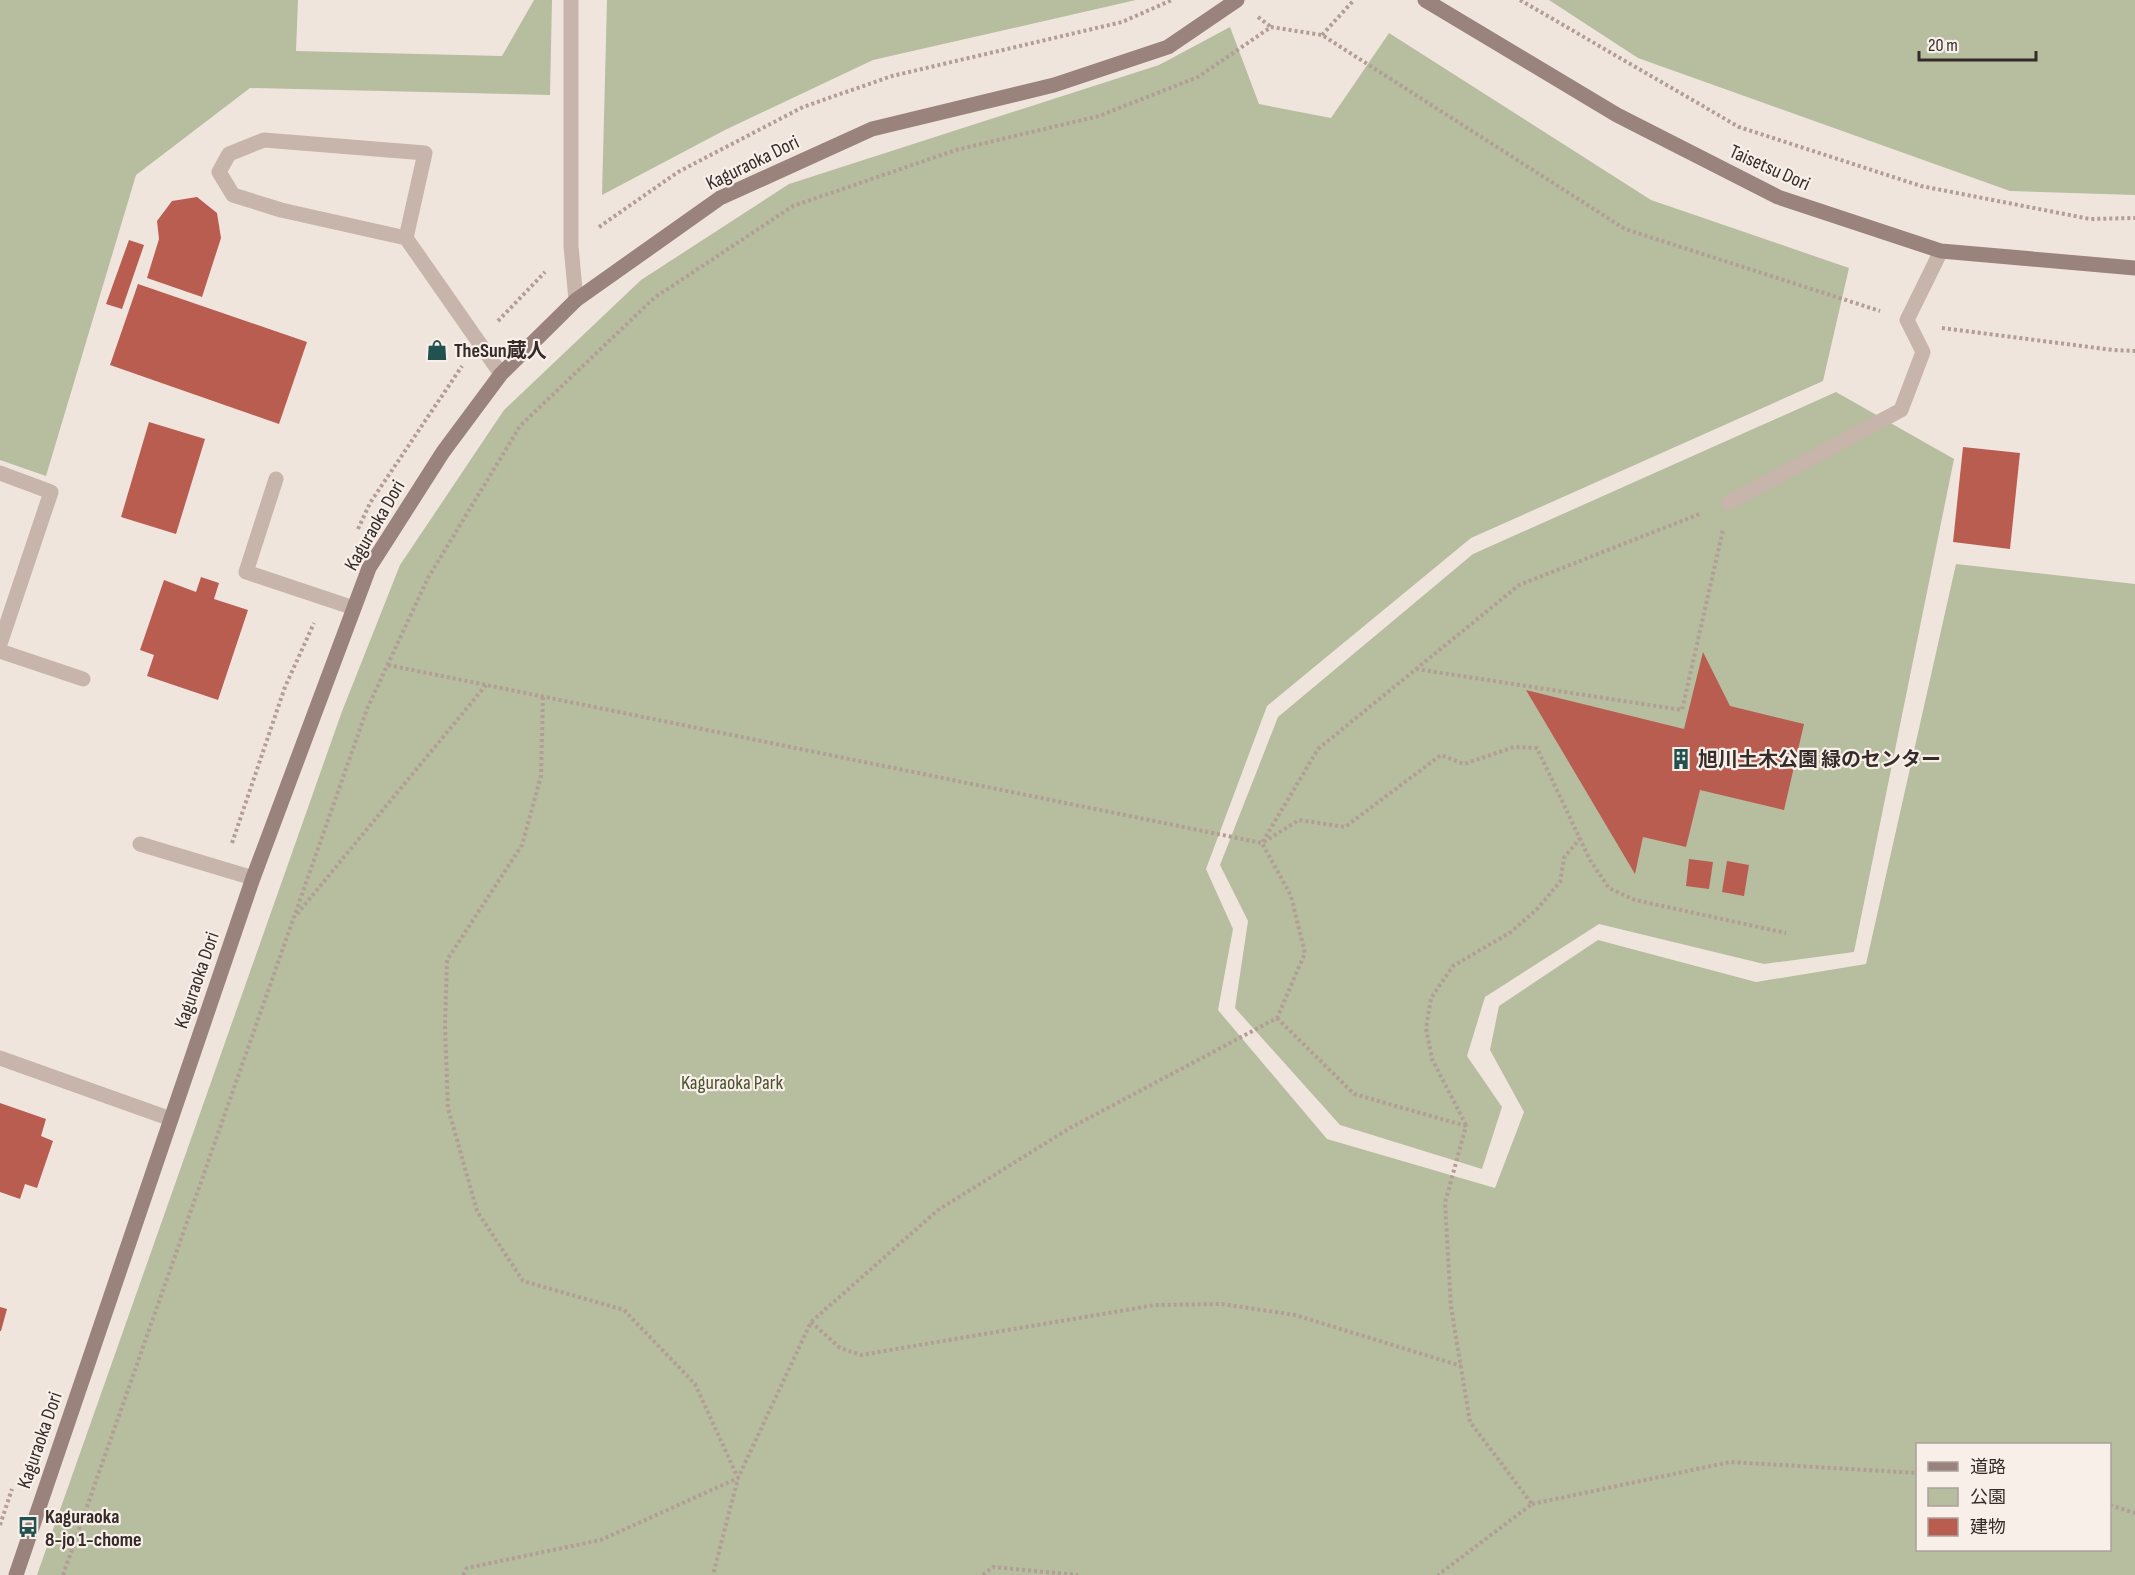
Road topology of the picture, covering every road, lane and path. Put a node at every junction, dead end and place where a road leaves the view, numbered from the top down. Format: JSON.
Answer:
{"nodes":[{"id":1,"x":571,"y":0,"type":"edge"},
{"id":2,"x":1172,"y":0,"type":"edge"},
{"id":3,"x":1237,"y":0,"type":"edge"},
{"id":4,"x":1354,"y":0,"type":"edge"},
{"id":5,"x":1425,"y":0,"type":"edge"},
{"id":6,"x":1520,"y":0,"type":"edge"},
{"id":7,"x":1322,"y":35,"type":"junction"},
{"id":8,"x":2135,"y":218,"type":"edge"},
{"id":9,"x":406,"y":238,"type":"junction"},
{"id":10,"x":571,"y":246,"type":"junction"},
{"id":11,"x":1941,"y":251,"type":"junction"},
{"id":12,"x":2135,"y":268,"type":"edge"},
{"id":13,"x":576,"y":300,"type":"junction"},
{"id":14,"x":1906,"y":320,"type":"junction"},
{"id":15,"x":477,"y":342,"type":"junction"},
{"id":16,"x":2135,"y":351,"type":"edge"},
{"id":17,"x":501,"y":374,"type":"junction"},
{"id":18,"x":0,"y":473,"type":"edge"},
{"id":19,"x":276,"y":479,"type":"dead end"},
{"id":20,"x":1728,"y":503,"type":"junction"},
{"id":21,"x":355,"y":535,"type":"dead end"},
{"id":22,"x":326,"y":598,"type":"junction"},
{"id":23,"x":354,"y":608,"type":"junction"},
{"id":24,"x":0,"y":644,"type":"edge"},
{"id":25,"x":0,"y":651,"type":"edge"},
{"id":26,"x":388,"y":665,"type":"junction"},
{"id":27,"x":1416,"y":669,"type":"junction"},
{"id":28,"x":83,"y":679,"type":"dead end"},
{"id":29,"x":486,"y":685,"type":"junction"},
{"id":30,"x":543,"y":697,"type":"junction"},
{"id":31,"x":1580,"y":838,"type":"junction"},
{"id":32,"x":1262,"y":843,"type":"junction"},
{"id":33,"x":140,"y":844,"type":"dead end"},
{"id":34,"x":224,"y":870,"type":"junction"},
{"id":35,"x":253,"y":878,"type":"junction"},
{"id":36,"x":294,"y":917,"type":"junction"},
{"id":37,"x":1786,"y":933,"type":"dead end"},
{"id":38,"x":1277,"y":1018,"type":"junction"},
{"id":39,"x":0,"y":1058,"type":"edge"},
{"id":40,"x":171,"y":1119,"type":"junction"},
{"id":41,"x":1466,"y":1126,"type":"junction"},
{"id":42,"x":812,"y":1323,"type":"junction"},
{"id":43,"x":1461,"y":1366,"type":"junction"},
{"id":44,"x":1916,"y":1473,"type":"edge"},
{"id":45,"x":738,"y":1478,"type":"junction"},
{"id":46,"x":16,"y":1480,"type":"dead end"},
{"id":47,"x":1532,"y":1504,"type":"junction"},
{"id":48,"x":2111,"y":1506,"type":"edge"},
{"id":49,"x":2135,"y":1514,"type":"edge"},
{"id":50,"x":0,"y":1526,"type":"edge"},
{"id":51,"x":16,"y":1575,"type":"edge"},
{"id":52,"x":63,"y":1575,"type":"edge"},
{"id":53,"x":464,"y":1575,"type":"edge"},
{"id":54,"x":714,"y":1575,"type":"edge"},
{"id":55,"x":983,"y":1575,"type":"edge"},
{"id":56,"x":1078,"y":1575,"type":"edge"},
{"id":57,"x":1438,"y":1575,"type":"edge"}],
"edges":[{"from":1,"to":10,"type":"street"},
{"from":2,"to":10,"type":"path"},
{"from":3,"to":13,"type":"street","name":"Kaguraoka Dori"},
{"from":4,"to":7,"type":"path"},
{"from":5,"to":11,"type":"street","name":"Taisetsu Dori"},
{"from":6,"to":8,"type":"path"},
{"from":7,"to":14,"type":"path"},
{"from":7,"to":26,"type":"path"},
{"from":9,"to":9,"type":"street"},
{"from":9,"to":15,"type":"street"},
{"from":10,"to":13,"type":"street"},
{"from":10,"to":15,"type":"path"},
{"from":11,"to":12,"type":"street","name":"Taisetsu Dori"},
{"from":11,"to":14,"type":"street"},
{"from":13,"to":17,"type":"street","name":"Kaguraoka Dori"},
{"from":14,"to":16,"type":"path"},
{"from":14,"to":20,"type":"street"},
{"from":15,"to":17,"type":"street"},
{"from":15,"to":21,"type":"path"},
{"from":17,"to":23,"type":"street","name":"Kaguraoka Dori"},
{"from":18,"to":24,"type":"street"},
{"from":19,"to":22,"type":"street"},
{"from":20,"to":27,"type":"path"},
{"from":20,"to":27,"type":"path"},
{"from":22,"to":23,"type":"street"},
{"from":22,"to":34,"type":"path"},
{"from":23,"to":35,"type":"street","name":"Kaguraoka Dori"},
{"from":25,"to":28,"type":"street"},
{"from":26,"to":29,"type":"path"},
{"from":26,"to":36,"type":"path"},
{"from":27,"to":32,"type":"path"},
{"from":29,"to":30,"type":"path"},
{"from":29,"to":36,"type":"path"},
{"from":30,"to":32,"type":"path"},
{"from":30,"to":45,"type":"path"},
{"from":31,"to":32,"type":"path"},
{"from":31,"to":37,"type":"path"},
{"from":31,"to":41,"type":"path"},
{"from":32,"to":38,"type":"path"},
{"from":33,"to":34,"type":"street"},
{"from":34,"to":35,"type":"street"},
{"from":35,"to":40,"type":"street","name":"Kaguraoka Dori"},
{"from":36,"to":52,"type":"path"},
{"from":38,"to":41,"type":"path"},
{"from":38,"to":42,"type":"path"},
{"from":39,"to":40,"type":"street"},
{"from":40,"to":51,"type":"street","name":"Kaguraoka Dori"},
{"from":41,"to":43,"type":"path"},
{"from":42,"to":43,"type":"path"},
{"from":42,"to":45,"type":"path"},
{"from":43,"to":47,"type":"path"},
{"from":44,"to":47,"type":"path"},
{"from":45,"to":53,"type":"path"},
{"from":45,"to":54,"type":"path"},
{"from":46,"to":50,"type":"path"},
{"from":47,"to":57,"type":"path"},
{"from":48,"to":49,"type":"path"},
{"from":55,"to":56,"type":"path"}]}
